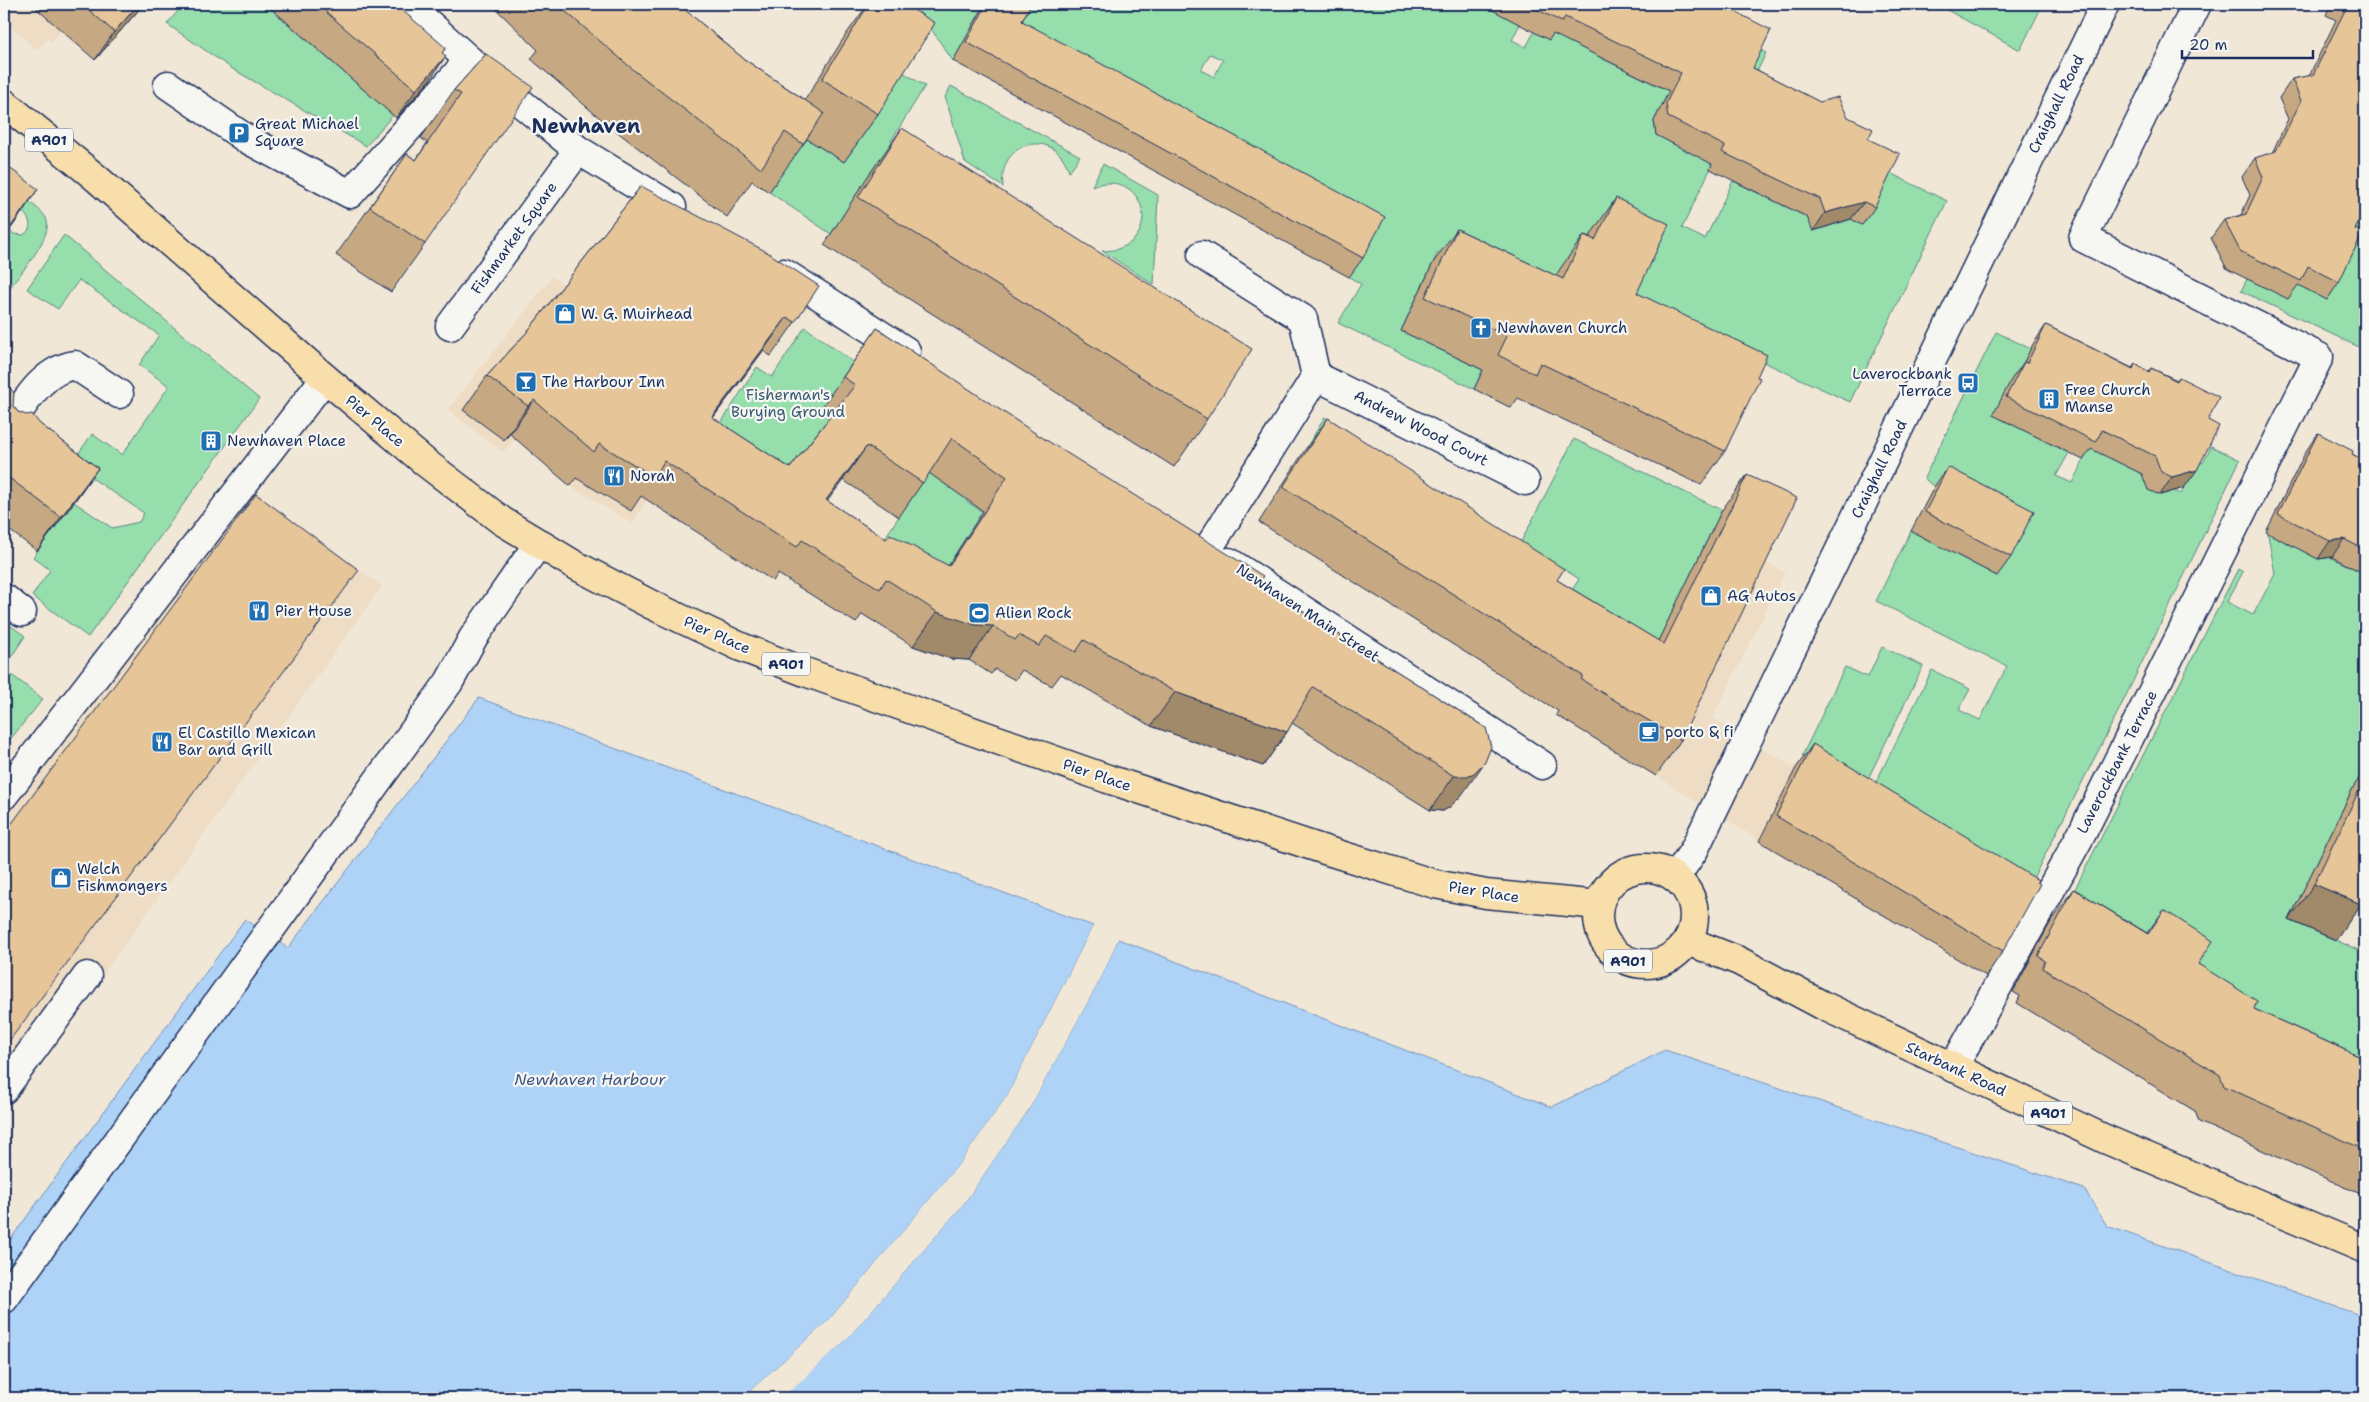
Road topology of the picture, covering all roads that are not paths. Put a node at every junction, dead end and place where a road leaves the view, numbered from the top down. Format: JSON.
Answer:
{"nodes":[{"id":1,"x":407,"y":4,"type":"edge"},
{"id":2,"x":2105,"y":4,"type":"edge"},
{"id":3,"x":2197,"y":4,"type":"edge"},
{"id":4,"x":469,"y":60,"type":"junction"},
{"id":5,"x":168,"y":85,"type":"dead end"},
{"id":6,"x":4,"y":103,"type":"edge"},
{"id":7,"x":578,"y":150,"type":"junction"},
{"id":8,"x":697,"y":222,"type":"edge"},
{"id":9,"x":1202,"y":255,"type":"dead end"},
{"id":10,"x":763,"y":261,"type":"edge"},
{"id":11,"x":450,"y":326,"type":"dead end"},
{"id":12,"x":924,"y":363,"type":"edge"},
{"id":13,"x":1316,"y":376,"type":"junction"},
{"id":14,"x":325,"y":378,"type":"junction"},
{"id":15,"x":119,"y":394,"type":"dead end"},
{"id":16,"x":4,"y":433,"type":"edge"},
{"id":17,"x":1525,"y":481,"type":"dead end"},
{"id":18,"x":1184,"y":533,"type":"edge"},
{"id":19,"x":538,"y":544,"type":"junction"},
{"id":20,"x":1208,"y":549,"type":"junction"},
{"id":21,"x":1542,"y":765,"type":"dead end"},
{"id":22,"x":4,"y":795,"type":"edge"},
{"id":23,"x":1675,"y":878,"type":"junction"},
{"id":24,"x":1599,"y":906,"type":"junction"},
{"id":25,"x":1688,"y":941,"type":"junction"},
{"id":26,"x":87,"y":976,"type":"dead end"},
{"id":27,"x":1954,"y":1068,"type":"junction"},
{"id":28,"x":4,"y":1089,"type":"edge"},
{"id":29,"x":2365,"y":1249,"type":"edge"},
{"id":30,"x":4,"y":1299,"type":"edge"}],
"edges":[{"from":1,"to":4,"type":"street"},
{"from":2,"to":23,"type":"street","name":"Craighall Road"},
{"from":3,"to":27,"type":"street","name":"Laverockbank Terrace"},
{"from":4,"to":5,"type":"street"},
{"from":4,"to":7,"type":"street"},
{"from":6,"to":14,"type":"main road","name":"Pier Place","number":"A901"},
{"from":7,"to":8,"type":"street"},
{"from":7,"to":11,"type":"street","name":"Fishmarket Square"},
{"from":9,"to":13,"type":"street"},
{"from":10,"to":12,"type":"street"},
{"from":13,"to":17,"type":"street","name":"Andrew Wood Court"},
{"from":13,"to":20,"type":"street"},
{"from":14,"to":19,"type":"main road","name":"Pier Place","number":"A901"},
{"from":14,"to":22,"type":"street"},
{"from":15,"to":16,"type":"street"},
{"from":18,"to":20,"type":"street","name":"Newhaven Main Street"},
{"from":19,"to":24,"type":"main road","name":"Pier Place","number":"A901"},
{"from":19,"to":30,"type":"street"},
{"from":20,"to":21,"type":"street","name":"Newhaven Main Street"},
{"from":23,"to":24,"type":"main road","number":"A901"},
{"from":23,"to":25,"type":"main road","number":"A901"},
{"from":24,"to":25,"type":"main road","number":"A901"},
{"from":25,"to":27,"type":"main road","name":"Starbank Road","number":"A901"},
{"from":26,"to":28,"type":"street"},
{"from":27,"to":29,"type":"main road","name":"Starbank Road","number":"A901"}]}
